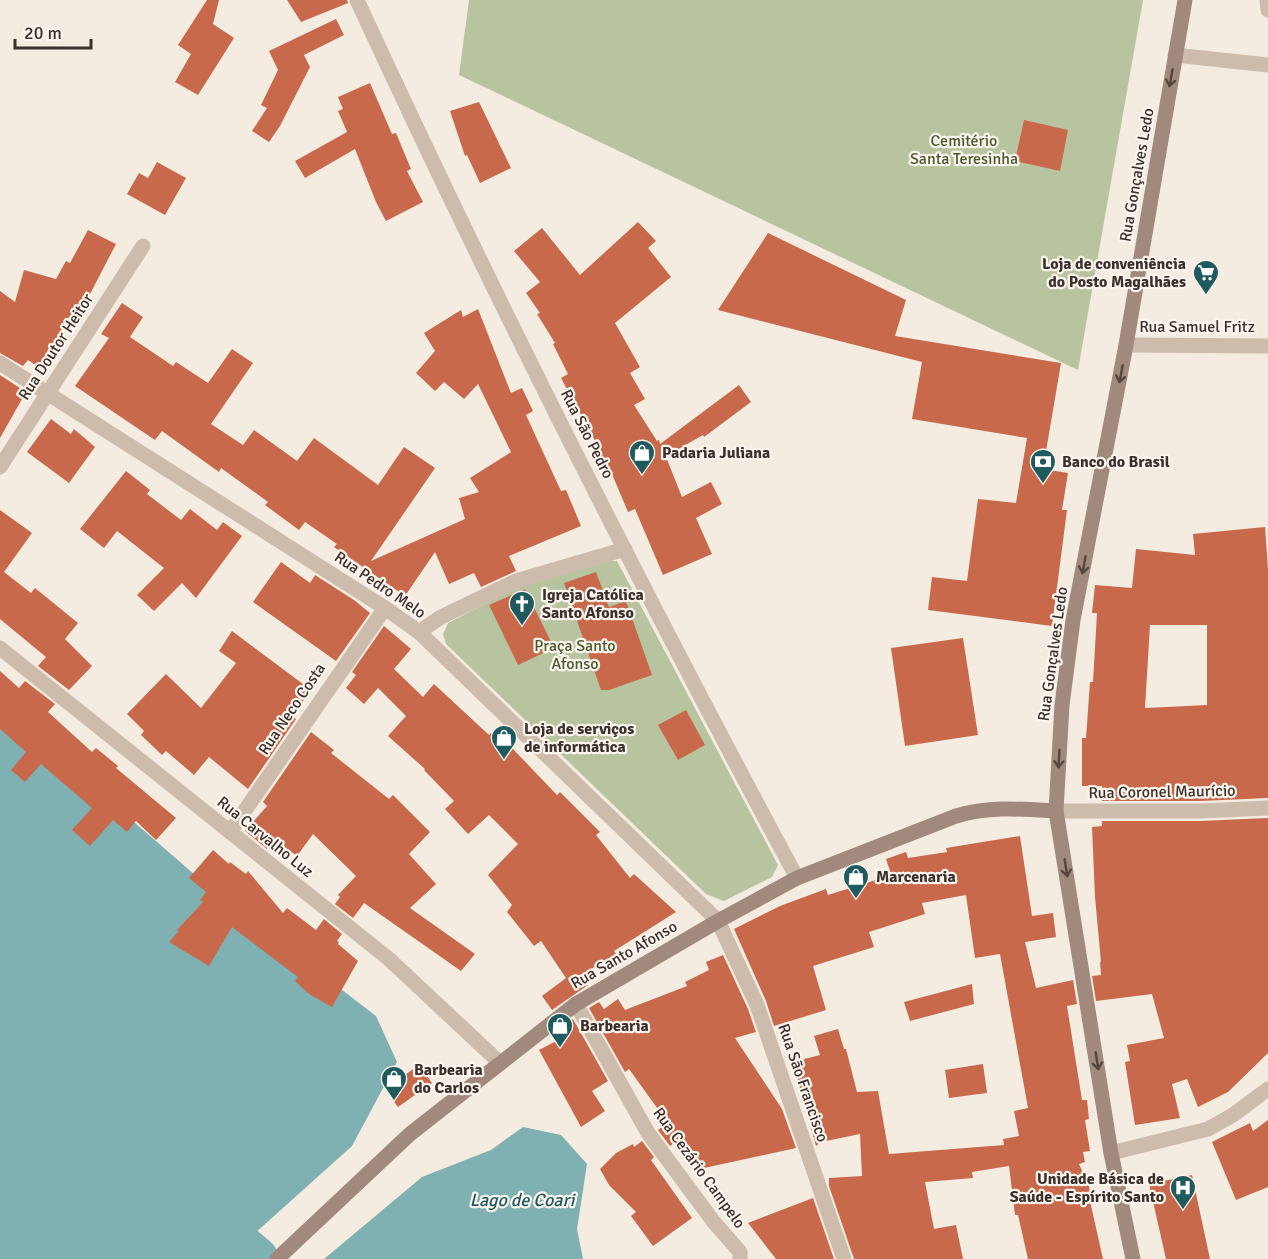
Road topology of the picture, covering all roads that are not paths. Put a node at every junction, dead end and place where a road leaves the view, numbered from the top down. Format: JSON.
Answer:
{"nodes":[{"id":1,"x":357,"y":0,"type":"edge"},
{"id":2,"x":1185,"y":0,"type":"edge"},
{"id":3,"x":1268,"y":0,"type":"edge"},
{"id":4,"x":1268,"y":10,"type":"edge"},
{"id":5,"x":1175,"y":55,"type":"junction"},
{"id":6,"x":1268,"y":65,"type":"edge"},
{"id":7,"x":143,"y":246,"type":"dead end"},
{"id":8,"x":1126,"y":345,"type":"junction"},
{"id":9,"x":1268,"y":346,"type":"edge"},
{"id":10,"x":0,"y":363,"type":"edge"},
{"id":11,"x":47,"y":394,"type":"junction"},
{"id":12,"x":0,"y":467,"type":"edge"},
{"id":13,"x":625,"y":549,"type":"junction"},
{"id":14,"x":385,"y":608,"type":"junction"},
{"id":15,"x":419,"y":632,"type":"junction"},
{"id":16,"x":0,"y":648,"type":"edge"},
{"id":17,"x":1268,"y":808,"type":"edge"},
{"id":18,"x":1056,"y":811,"type":"junction"},
{"id":19,"x":230,"y":832,"type":"junction"},
{"id":20,"x":797,"y":878,"type":"junction"},
{"id":21,"x":718,"y":921,"type":"junction"},
{"id":22,"x":576,"y":1004,"type":"junction"},
{"id":23,"x":499,"y":1062,"type":"junction"},
{"id":24,"x":1268,"y":1089,"type":"edge"},
{"id":25,"x":1112,"y":1153,"type":"junction"},
{"id":26,"x":277,"y":1259,"type":"edge"},
{"id":27,"x":740,"y":1259,"type":"edge"},
{"id":28,"x":844,"y":1259,"type":"edge"},
{"id":29,"x":1133,"y":1259,"type":"edge"}],
"edges":[{"from":1,"to":13,"type":"street","name":"Rua São Pedro"},
{"from":2,"to":5,"type":"main road","name":"Rua Gonçalves Ledo"},
{"from":3,"to":4,"type":"street"},
{"from":5,"to":6,"type":"street"},
{"from":5,"to":8,"type":"main road","name":"Rua Gonçalves Ledo","one_way":true},
{"from":7,"to":11,"type":"street","name":"Rua Doutor Heitor"},
{"from":8,"to":9,"type":"street","name":"Rua Samuel Fritz"},
{"from":8,"to":18,"type":"main road","name":"Rua Gonçalves Ledo","one_way":true},
{"from":10,"to":11,"type":"street","name":"Rua Pedro Melo"},
{"from":11,"to":12,"type":"street","name":"Rua Doutor Heitor"},
{"from":11,"to":14,"type":"street","name":"Rua Pedro Melo"},
{"from":13,"to":15,"type":"street"},
{"from":13,"to":20,"type":"street","name":"Rua São Pedro"},
{"from":14,"to":15,"type":"street","name":"Rua Pedro Melo"},
{"from":14,"to":19,"type":"street","name":"Rua Neco Costa"},
{"from":15,"to":21,"type":"street","name":"Rua Pedro Melo"},
{"from":16,"to":19,"type":"street","name":"Rua Carvalho Luz"},
{"from":17,"to":18,"type":"street","name":"Rua Coronel Maurício"},
{"from":18,"to":20,"type":"main road","name":"Rua Santo Afonso"},
{"from":18,"to":25,"type":"main road","name":"Rua Gonçalves Ledo","one_way":true},
{"from":19,"to":23,"type":"street","name":"Rua Carvalho Luz"},
{"from":20,"to":21,"type":"main road","name":"Rua Santo Afonso"},
{"from":21,"to":22,"type":"main road","name":"Rua Santo Afonso"},
{"from":21,"to":28,"type":"street","name":"Rua São Francisco"},
{"from":22,"to":23,"type":"main road","name":"Rua Santo Afonso"},
{"from":22,"to":27,"type":"street","name":"Rua Cezário Campelo"},
{"from":23,"to":26,"type":"main road","name":"Rua Santo Afonso"},
{"from":24,"to":25,"type":"street"},
{"from":25,"to":29,"type":"main road","name":"Rua Gonçalves Ledo"}]}
